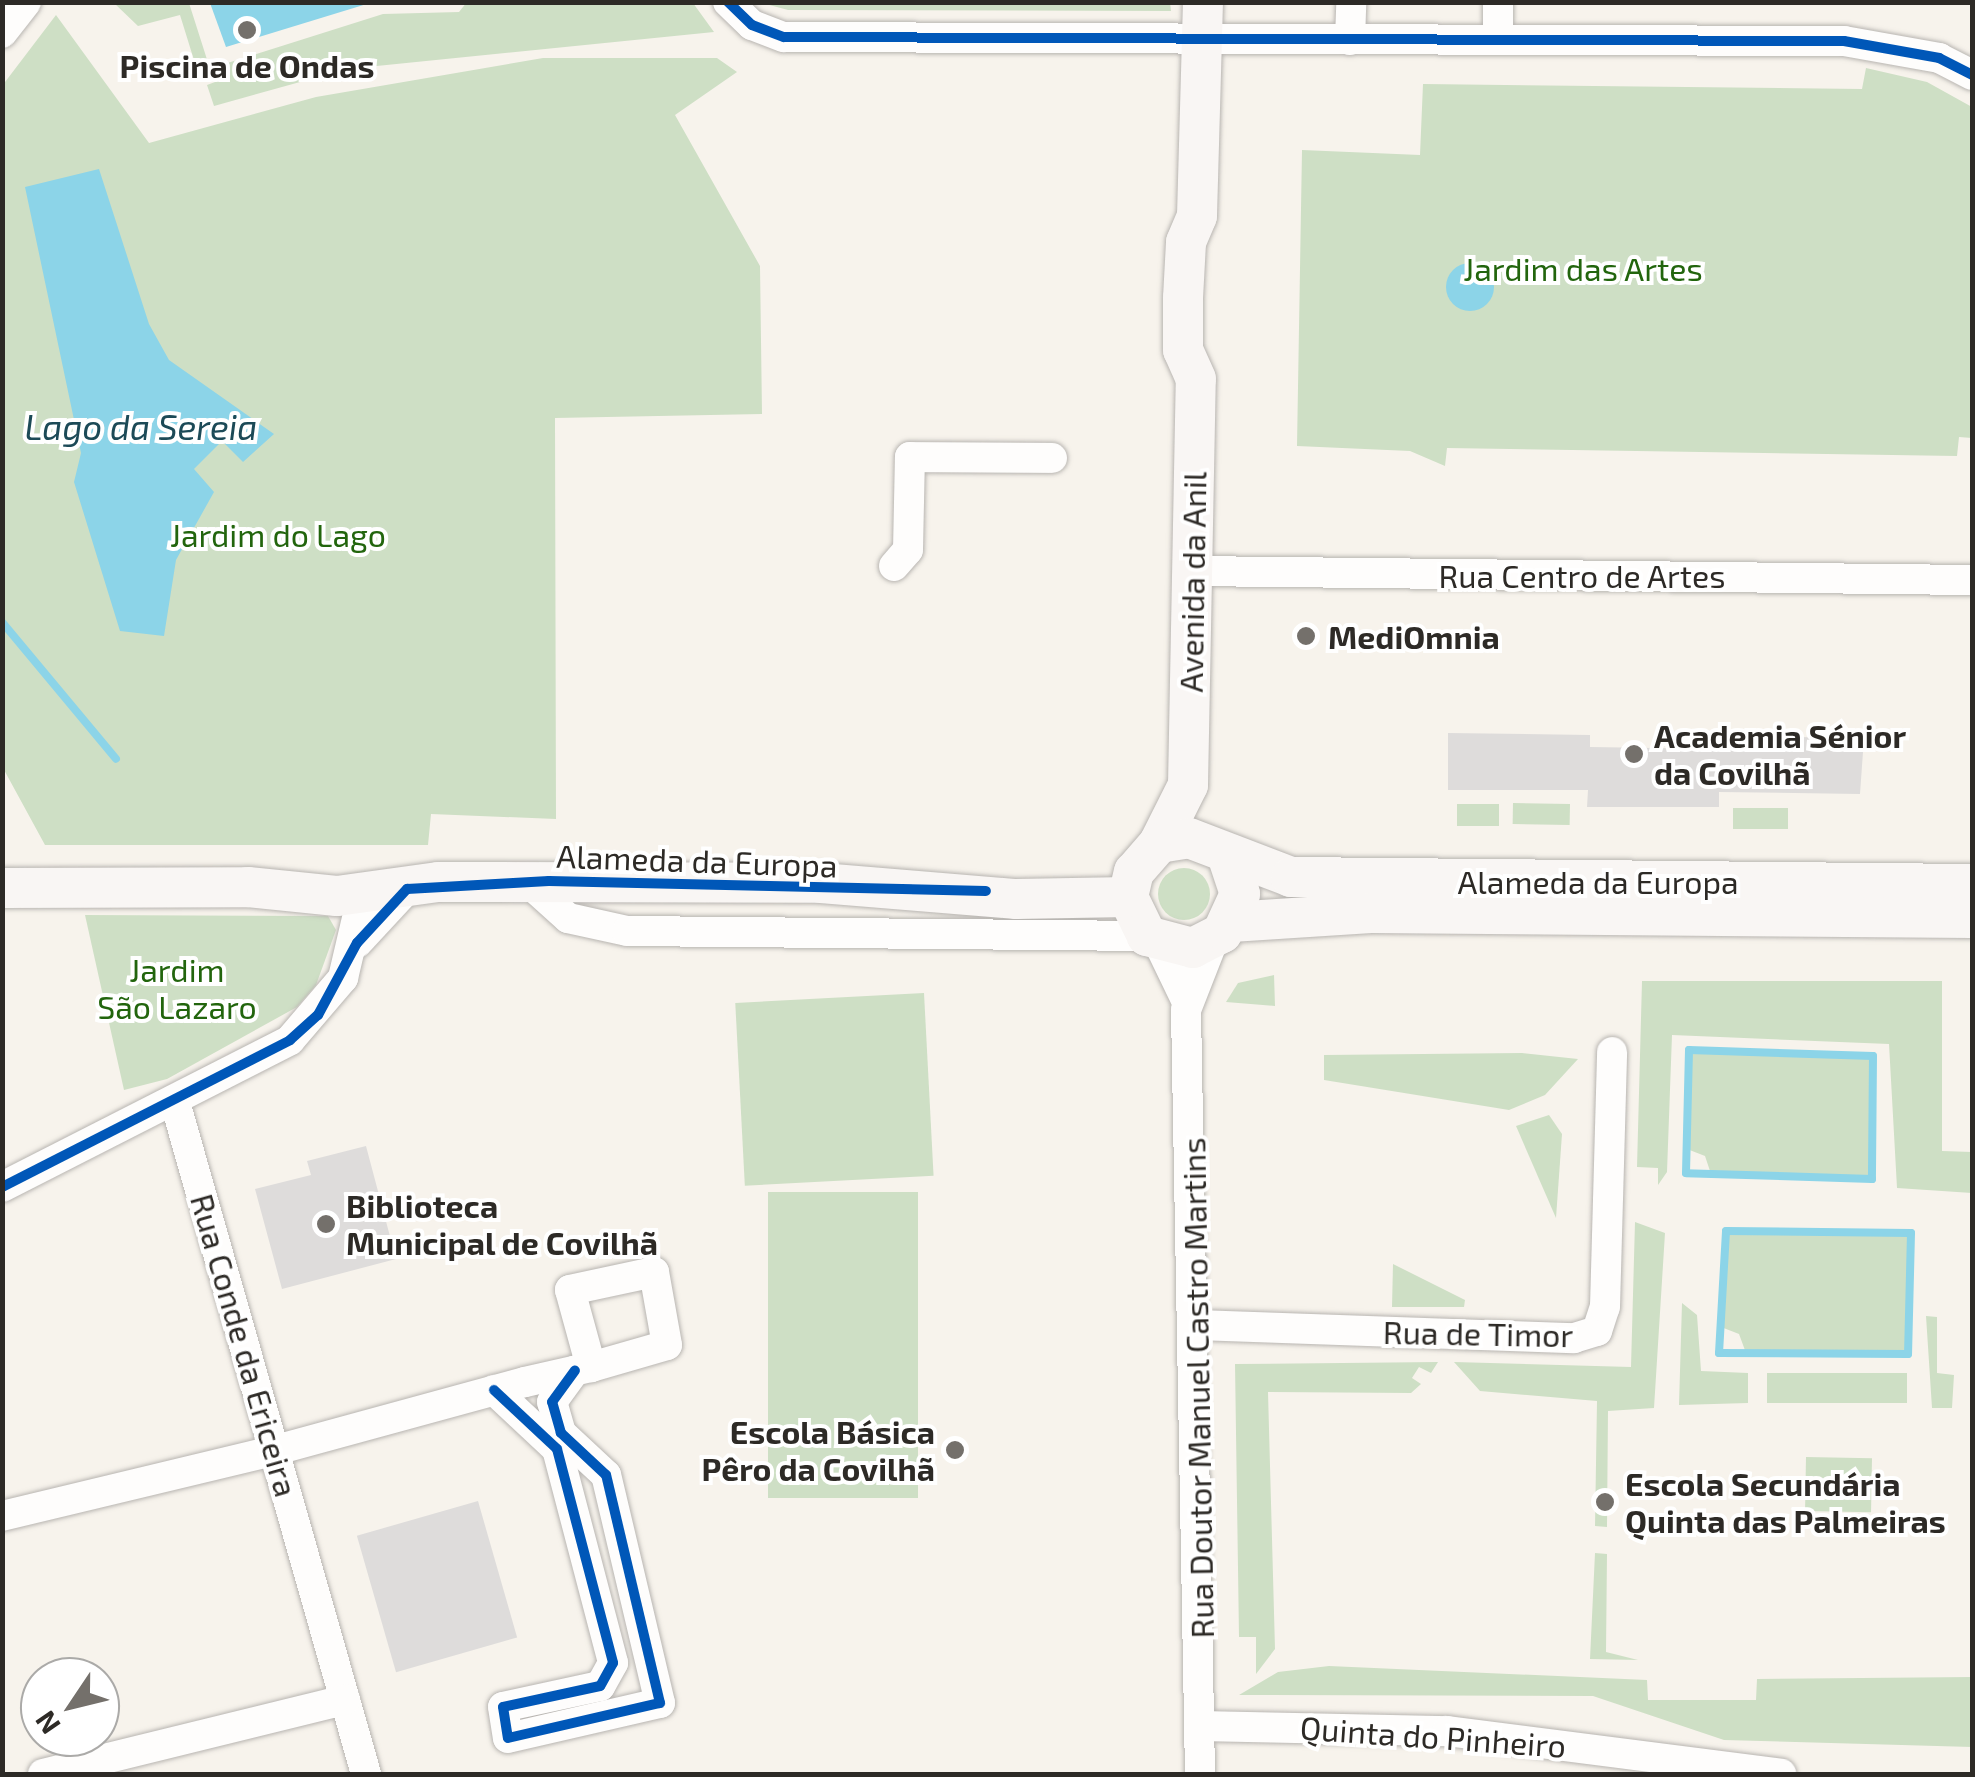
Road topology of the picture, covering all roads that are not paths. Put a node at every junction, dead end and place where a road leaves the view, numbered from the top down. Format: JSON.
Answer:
{"nodes":[{"id":1,"x":26,"y":2,"type":"edge"},
{"id":2,"x":728,"y":2,"type":"edge"},
{"id":3,"x":1351,"y":2,"type":"edge"},
{"id":4,"x":1498,"y":2,"type":"edge"},
{"id":5,"x":1202,"y":21,"type":"edge"},
{"id":6,"x":2,"y":33,"type":"edge"},
{"id":7,"x":1350,"y":40,"type":"junction"},
{"id":8,"x":1498,"y":40,"type":"junction"},
{"id":9,"x":1972,"y":75,"type":"edge"},
{"id":10,"x":1052,"y":458,"type":"dead end"},
{"id":11,"x":894,"y":566,"type":"dead end"},
{"id":12,"x":1192,"y":571,"type":"junction"},
{"id":13,"x":1972,"y":580,"type":"edge"},
{"id":14,"x":1188,"y":785,"type":"junction"},
{"id":15,"x":1159,"y":843,"type":"junction"},
{"id":16,"x":1219,"y":850,"type":"junction"},
{"id":17,"x":527,"y":881,"type":"junction"},
{"id":18,"x":1972,"y":884,"type":"edge"},
{"id":19,"x":2,"y":888,"type":"edge"},
{"id":20,"x":264,"y":888,"type":"junction"},
{"id":21,"x":390,"y":890,"type":"junction"},
{"id":22,"x":1128,"y":898,"type":"junction"},
{"id":23,"x":1972,"y":918,"type":"edge"},
{"id":24,"x":1222,"y":932,"type":"junction"},
{"id":25,"x":1153,"y":940,"type":"junction"},
{"id":26,"x":357,"y":942,"type":"junction"},
{"id":27,"x":1186,"y":1002,"type":"junction"},
{"id":28,"x":1612,"y":1052,"type":"dead end"},
{"id":29,"x":175,"y":1102,"type":"junction"},
{"id":30,"x":2,"y":1187,"type":"edge"},
{"id":31,"x":1197,"y":1325,"type":"junction"},
{"id":32,"x":494,"y":1390,"type":"junction"},
{"id":33,"x":276,"y":1450,"type":"junction"},
{"id":34,"x":2,"y":1516,"type":"edge"},
{"id":35,"x":345,"y":1700,"type":"junction"},
{"id":36,"x":1204,"y":1726,"type":"junction"},
{"id":37,"x":43,"y":1774,"type":"edge"},
{"id":38,"x":366,"y":1774,"type":"edge"},
{"id":39,"x":1200,"y":1774,"type":"edge"},
{"id":40,"x":1781,"y":1774,"type":"edge"}],
"edges":[{"from":1,"to":6,"type":"street"},
{"from":2,"to":5,"type":"street"},
{"from":3,"to":7,"type":"street"},
{"from":4,"to":8,"type":"street"},
{"from":5,"to":7,"type":"street"},
{"from":5,"to":12,"type":"main road","name":"Avenida da Anil"},
{"from":7,"to":8,"type":"street"},
{"from":8,"to":9,"type":"street"},
{"from":10,"to":11,"type":"street"},
{"from":12,"to":13,"type":"street","name":"Rua Centro de Artes"},
{"from":12,"to":14,"type":"main road","name":"Avenida da Anil"},
{"from":14,"to":15,"type":"main road","name":"Avenida da Anil"},
{"from":14,"to":16,"type":"main road","name":"Avenida da Anil"},
{"from":15,"to":16,"type":"main road"},
{"from":15,"to":22,"type":"main road"},
{"from":16,"to":18,"type":"main road","name":"Alameda da Europa"},
{"from":16,"to":24,"type":"main road"},
{"from":17,"to":21,"type":"main road","name":"Alameda da Europa"},
{"from":17,"to":22,"type":"main road","name":"Alameda da Europa"},
{"from":17,"to":25,"type":"street"},
{"from":19,"to":20,"type":"main road","name":"Alameda da Europa"},
{"from":20,"to":21,"type":"main road","name":"Alameda da Europa"},
{"from":20,"to":21,"type":"main road","name":"Alameda da Europa"},
{"from":21,"to":26,"type":"street"},
{"from":21,"to":26,"type":"street"},
{"from":22,"to":25,"type":"main road"},
{"from":23,"to":24,"type":"main road","name":"Alameda da Europa"},
{"from":24,"to":25,"type":"main road"},
{"from":24,"to":27,"type":"street","name":"Rua Doutor Manuel Castro Martins"},
{"from":25,"to":27,"type":"street","name":"Rua Doutor Manuel Castro Martins"},
{"from":26,"to":29,"type":"street"},
{"from":27,"to":31,"type":"street","name":"Rua Doutor Manuel Castro Martins"},
{"from":28,"to":31,"type":"street","name":"Rua de Timor"},
{"from":29,"to":30,"type":"street"},
{"from":29,"to":33,"type":"street","name":"Rua Conde da Ericeira"},
{"from":31,"to":36,"type":"street","name":"Rua Doutor Manuel Castro Martins"},
{"from":32,"to":32,"type":"street"},
{"from":32,"to":33,"type":"street"},
{"from":33,"to":34,"type":"street"},
{"from":33,"to":35,"type":"street","name":"Rua Conde da Ericeira"},
{"from":35,"to":37,"type":"street"},
{"from":35,"to":38,"type":"street","name":"Rua Conde da Ericeira"},
{"from":36,"to":39,"type":"street","name":"Rua Doutor Manuel Castro Martins"},
{"from":36,"to":40,"type":"street","name":"Quinta do Pinheiro"}]}
